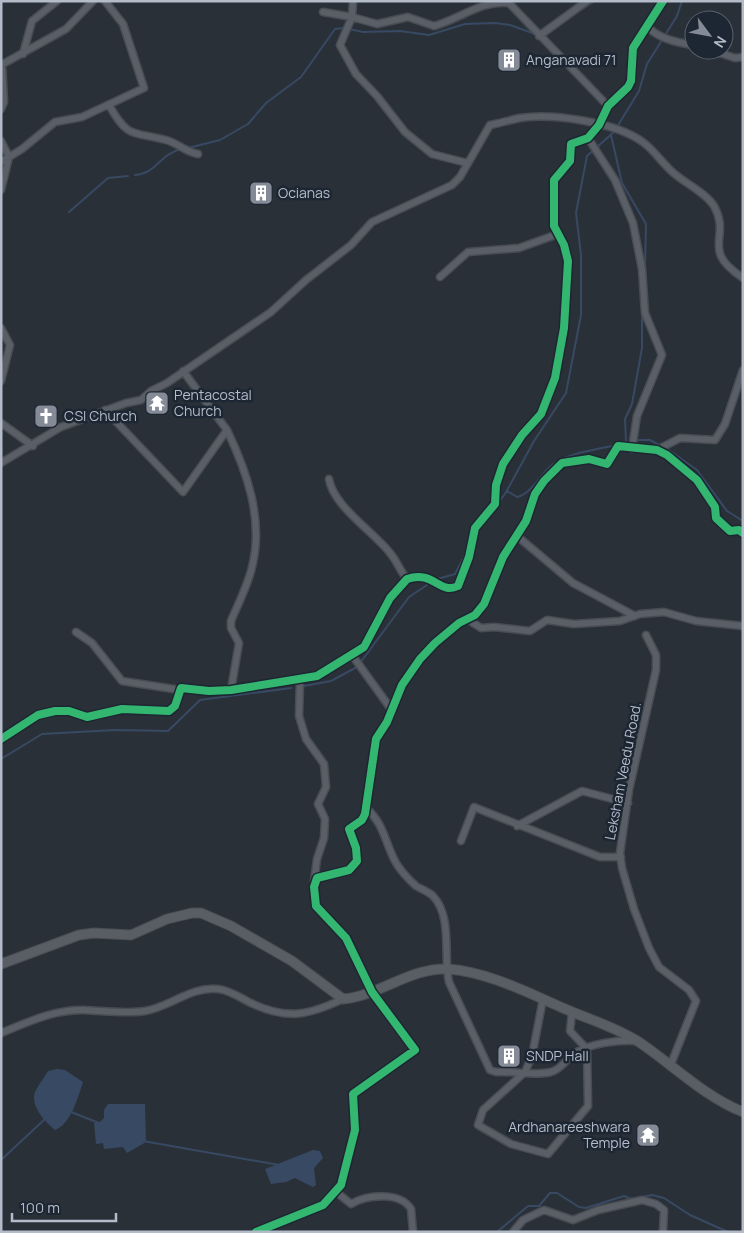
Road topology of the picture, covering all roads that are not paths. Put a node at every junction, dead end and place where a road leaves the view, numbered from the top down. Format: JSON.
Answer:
{"nodes":[{"id":1,"x":57,"y":1,"type":"edge"},
{"id":2,"x":93,"y":1,"type":"edge"},
{"id":3,"x":105,"y":1,"type":"edge"},
{"id":4,"x":353,"y":1,"type":"edge"},
{"id":5,"x":587,"y":1,"type":"edge"},
{"id":6,"x":663,"y":1,"type":"edge"},
{"id":7,"x":507,"y":2,"type":"edge"},
{"id":8,"x":323,"y":12,"type":"dead end"},
{"id":9,"x":352,"y":17,"type":"junction"},
{"id":10,"x":647,"y":26,"type":"junction"},
{"id":11,"x":539,"y":36,"type":"junction"},
{"id":12,"x":684,"y":43,"type":"edge"},
{"id":13,"x":23,"y":54,"type":"junction"},
{"id":14,"x":2,"y":65,"type":"edge"},
{"id":15,"x":108,"y":105,"type":"junction"},
{"id":16,"x":608,"y":106,"type":"junction"},
{"id":17,"x":1,"y":109,"type":"edge"},
{"id":18,"x":599,"y":125,"type":"junction"},
{"id":19,"x":588,"y":138,"type":"junction"},
{"id":20,"x":1,"y":141,"type":"edge"},
{"id":21,"x":198,"y":154,"type":"dead end"},
{"id":22,"x":9,"y":157,"type":"junction"},
{"id":23,"x":1,"y":162,"type":"edge"},
{"id":24,"x":467,"y":163,"type":"junction"},
{"id":25,"x":1,"y":190,"type":"edge"},
{"id":26,"x":558,"y":234,"type":"junction"},
{"id":27,"x":440,"y":277,"type":"dead end"},
{"id":28,"x":743,"y":278,"type":"edge"},
{"id":29,"x":1,"y":328,"type":"edge"},
{"id":30,"x":743,"y":370,"type":"edge"},
{"id":31,"x":183,"y":371,"type":"junction"},
{"id":32,"x":1,"y":381,"type":"edge"},
{"id":33,"x":105,"y":410,"type":"junction"},
{"id":34,"x":1,"y":423,"type":"edge"},
{"id":35,"x":227,"y":430,"type":"junction"},
{"id":36,"x":33,"y":446,"type":"junction"},
{"id":37,"x":632,"y":449,"type":"junction"},
{"id":38,"x":657,"y":450,"type":"junction"},
{"id":39,"x":1,"y":463,"type":"edge"},
{"id":40,"x":329,"y":478,"type":"dead end"},
{"id":41,"x":743,"y":533,"type":"edge"},
{"id":42,"x":517,"y":536,"type":"junction"},
{"id":43,"x":408,"y":579,"type":"junction"},
{"id":44,"x":635,"y":616,"type":"junction"},
{"id":45,"x":468,"y":619,"type":"junction"},
{"id":46,"x":743,"y":626,"type":"edge"},
{"id":47,"x":76,"y":632,"type":"dead end"},
{"id":48,"x":646,"y":635,"type":"dead end"},
{"id":49,"x":352,"y":655,"type":"junction"},
{"id":50,"x":300,"y":681,"type":"junction"},
{"id":51,"x":180,"y":690,"type":"junction"},
{"id":52,"x":231,"y":690,"type":"junction"},
{"id":53,"x":391,"y":709,"type":"junction"},
{"id":54,"x":1,"y":739,"type":"edge"},
{"id":55,"x":628,"y":803,"type":"junction"},
{"id":56,"x":367,"y":809,"type":"junction"},
{"id":57,"x":517,"y":826,"type":"junction"},
{"id":58,"x":461,"y":840,"type":"dead end"},
{"id":59,"x":621,"y":857,"type":"junction"},
{"id":60,"x":314,"y":882,"type":"junction"},
{"id":61,"x":1,"y":964,"type":"edge"},
{"id":62,"x":446,"y":969,"type":"junction"},
{"id":63,"x":372,"y":992,"type":"junction"},
{"id":64,"x":543,"y":999,"type":"junction"},
{"id":65,"x":343,"y":1000,"type":"junction"},
{"id":66,"x":572,"y":1012,"type":"junction"},
{"id":67,"x":1,"y":1033,"type":"edge"},
{"id":68,"x":638,"y":1041,"type":"junction"},
{"id":69,"x":587,"y":1049,"type":"junction"},
{"id":70,"x":671,"y":1064,"type":"junction"},
{"id":71,"x":525,"y":1072,"type":"junction"},
{"id":72,"x":743,"y":1112,"type":"edge"},
{"id":73,"x":335,"y":1191,"type":"junction"},
{"id":74,"x":256,"y":1232,"type":"edge"},
{"id":75,"x":413,"y":1232,"type":"edge"},
{"id":76,"x":512,"y":1232,"type":"edge"},
{"id":77,"x":664,"y":1232,"type":"edge"}],
"edges":[{"from":1,"to":13,"type":"street"},
{"from":2,"to":13,"type":"street"},
{"from":3,"to":15,"type":"street"},
{"from":4,"to":9,"type":"street"},
{"from":5,"to":11,"type":"street"},
{"from":6,"to":10,"type":"street"},
{"from":7,"to":9,"type":"street"},
{"from":7,"to":11,"type":"street"},
{"from":8,"to":9,"type":"street"},
{"from":9,"to":24,"type":"street"},
{"from":10,"to":12,"type":"street"},
{"from":10,"to":16,"type":"street"},
{"from":11,"to":16,"type":"street"},
{"from":13,"to":14,"type":"street"},
{"from":14,"to":17,"type":"street"},
{"from":15,"to":21,"type":"street"},
{"from":15,"to":22,"type":"street"},
{"from":16,"to":18,"type":"street"},
{"from":18,"to":19,"type":"street"},
{"from":18,"to":24,"type":"street"},
{"from":18,"to":28,"type":"street"},
{"from":19,"to":26,"type":"street"},
{"from":19,"to":37,"type":"street"},
{"from":20,"to":22,"type":"street"},
{"from":22,"to":23,"type":"street"},
{"from":22,"to":25,"type":"street"},
{"from":24,"to":31,"type":"street"},
{"from":26,"to":27,"type":"street"},
{"from":26,"to":43,"type":"street"},
{"from":29,"to":32,"type":"street"},
{"from":30,"to":38,"type":"street"},
{"from":31,"to":33,"type":"street"},
{"from":31,"to":35,"type":"street"},
{"from":33,"to":35,"type":"street"},
{"from":33,"to":36,"type":"street"},
{"from":34,"to":36,"type":"street"},
{"from":35,"to":52,"type":"street"},
{"from":36,"to":39,"type":"street"},
{"from":37,"to":38,"type":"street"},
{"from":37,"to":42,"type":"street"},
{"from":38,"to":41,"type":"street"},
{"from":40,"to":43,"type":"street"},
{"from":42,"to":44,"type":"street"},
{"from":42,"to":45,"type":"street"},
{"from":43,"to":49,"type":"street"},
{"from":44,"to":45,"type":"street"},
{"from":44,"to":46,"type":"street"},
{"from":45,"to":53,"type":"street"},
{"from":47,"to":51,"type":"street"},
{"from":48,"to":55,"type":"street","name":"Leksham Veedu Road."},
{"from":49,"to":50,"type":"street"},
{"from":49,"to":53,"type":"street"},
{"from":50,"to":52,"type":"street"},
{"from":50,"to":60,"type":"street"},
{"from":51,"to":52,"type":"street"},
{"from":51,"to":54,"type":"street"},
{"from":53,"to":56,"type":"street"},
{"from":55,"to":57,"type":"street"},
{"from":55,"to":59,"type":"street","name":"Leksham Veedu Road."},
{"from":56,"to":60,"type":"street"},
{"from":56,"to":62,"type":"street"},
{"from":57,"to":58,"type":"street"},
{"from":57,"to":59,"type":"street"},
{"from":59,"to":70,"type":"street","name":"Leksham Veedu Road."},
{"from":60,"to":63,"type":"street"},
{"from":61,"to":65,"type":"street"},
{"from":62,"to":63,"type":"street"},
{"from":62,"to":64,"type":"street"},
{"from":62,"to":71,"type":"street"},
{"from":63,"to":65,"type":"street"},
{"from":63,"to":73,"type":"street"},
{"from":64,"to":66,"type":"street"},
{"from":64,"to":71,"type":"street"},
{"from":65,"to":67,"type":"street"},
{"from":66,"to":68,"type":"street"},
{"from":66,"to":69,"type":"street"},
{"from":68,"to":69,"type":"street"},
{"from":68,"to":70,"type":"street"},
{"from":69,"to":71,"type":"street"},
{"from":69,"to":71,"type":"street"},
{"from":70,"to":72,"type":"street"},
{"from":73,"to":74,"type":"street"},
{"from":73,"to":75,"type":"street"},
{"from":76,"to":77,"type":"street"}]}
